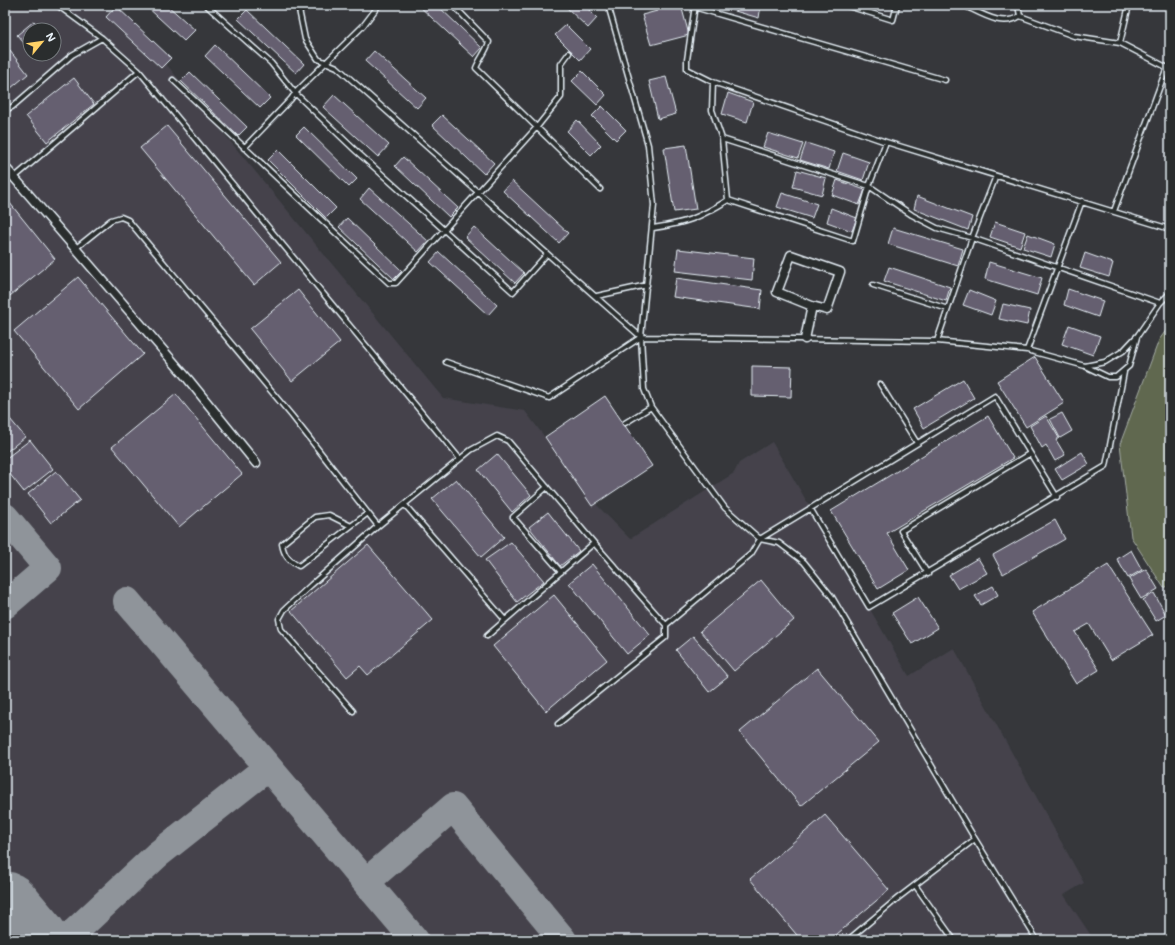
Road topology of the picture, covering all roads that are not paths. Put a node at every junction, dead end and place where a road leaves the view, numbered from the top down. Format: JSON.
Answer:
{"nodes":[{"id":1,"x":57,"y":5,"type":"edge"},
{"id":2,"x":206,"y":5,"type":"edge"},
{"id":3,"x":298,"y":5,"type":"edge"},
{"id":4,"x":379,"y":5,"type":"edge"},
{"id":5,"x":453,"y":5,"type":"edge"},
{"id":6,"x":608,"y":5,"type":"edge"},
{"id":7,"x":845,"y":5,"type":"edge"},
{"id":8,"x":897,"y":5,"type":"edge"},
{"id":9,"x":963,"y":5,"type":"edge"},
{"id":10,"x":1018,"y":5,"type":"edge"},
{"id":11,"x":1129,"y":5,"type":"edge"},
{"id":12,"x":694,"y":6,"type":"edge"},
{"id":13,"x":459,"y":7,"type":"edge"},
{"id":14,"x":1020,"y":16,"type":"junction"},
{"id":15,"x":102,"y":38,"type":"junction"},
{"id":16,"x":1120,"y":43,"type":"junction"},
{"id":17,"x":569,"y":53,"type":"dead end"},
{"id":18,"x":326,"y":62,"type":"junction"},
{"id":19,"x":1168,"y":68,"type":"edge"},
{"id":20,"x":139,"y":71,"type":"junction"},
{"id":21,"x":173,"y":80,"type":"dead end"},
{"id":22,"x":945,"y":80,"type":"dead end"},
{"id":23,"x":713,"y":82,"type":"junction"},
{"id":24,"x":295,"y":93,"type":"junction"},
{"id":25,"x":5,"y":110,"type":"edge"},
{"id":26,"x":537,"y":127,"type":"junction"},
{"id":27,"x":722,"y":139,"type":"junction"},
{"id":28,"x":886,"y":142,"type":"junction"},
{"id":29,"x":244,"y":148,"type":"junction"},
{"id":30,"x":5,"y":167,"type":"edge"},
{"id":31,"x":15,"y":176,"type":"junction"},
{"id":32,"x":996,"y":176,"type":"junction"},
{"id":33,"x":869,"y":186,"type":"junction"},
{"id":34,"x":600,"y":189,"type":"dead end"},
{"id":35,"x":478,"y":192,"type":"junction"},
{"id":36,"x":728,"y":200,"type":"junction"},
{"id":37,"x":1082,"y":201,"type":"junction"},
{"id":38,"x":1114,"y":211,"type":"junction"},
{"id":39,"x":653,"y":228,"type":"junction"},
{"id":40,"x":1170,"y":229,"type":"edge"},
{"id":41,"x":444,"y":231,"type":"junction"},
{"id":42,"x":972,"y":238,"type":"junction"},
{"id":43,"x":76,"y":248,"type":"junction"},
{"id":44,"x":548,"y":254,"type":"junction"},
{"id":45,"x":1056,"y":267,"type":"junction"},
{"id":46,"x":647,"y":285,"type":"junction"},
{"id":47,"x":873,"y":285,"type":"dead end"},
{"id":48,"x":1170,"y":293,"type":"edge"},
{"id":49,"x":597,"y":296,"type":"junction"},
{"id":50,"x":1160,"y":303,"type":"junction"},
{"id":51,"x":812,"y":306,"type":"junction"},
{"id":52,"x":948,"y":309,"type":"junction"},
{"id":53,"x":1138,"y":334,"type":"junction"},
{"id":54,"x":641,"y":337,"type":"junction"},
{"id":55,"x":805,"y":339,"type":"junction"},
{"id":56,"x":937,"y":341,"type":"junction"},
{"id":57,"x":1027,"y":350,"type":"junction"},
{"id":58,"x":446,"y":362,"type":"dead end"},
{"id":59,"x":1086,"y":366,"type":"junction"},
{"id":60,"x":1124,"y":372,"type":"junction"},
{"id":61,"x":880,"y":384,"type":"dead end"},
{"id":62,"x":650,"y":407,"type":"junction"},
{"id":63,"x":625,"y":423,"type":"dead end"},
{"id":64,"x":917,"y":443,"type":"junction"},
{"id":65,"x":1029,"y":454,"type":"junction"},
{"id":66,"x":460,"y":459,"type":"junction"},
{"id":67,"x":256,"y":463,"type":"dead end"},
{"id":68,"x":547,"y":487,"type":"junction"},
{"id":69,"x":1057,"y":497,"type":"junction"},
{"id":70,"x":405,"y":505,"type":"junction"},
{"id":71,"x":810,"y":508,"type":"junction"},
{"id":72,"x":368,"y":513,"type":"junction"},
{"id":73,"x":351,"y":526,"type":"junction"},
{"id":74,"x":378,"y":526,"type":"junction"},
{"id":75,"x":760,"y":540,"type":"junction"},
{"id":76,"x":594,"y":543,"type":"junction"},
{"id":77,"x":561,"y":572,"type":"junction"},
{"id":78,"x":928,"y":574,"type":"junction"},
{"id":79,"x":505,"y":620,"type":"junction"},
{"id":80,"x":666,"y":625,"type":"junction"},
{"id":81,"x":487,"y":636,"type":"dead end"},
{"id":82,"x":353,"y":711,"type":"dead end"},
{"id":83,"x":558,"y":724,"type":"dead end"},
{"id":84,"x":975,"y":839,"type":"junction"},
{"id":85,"x":915,"y":885,"type":"junction"},
{"id":86,"x":848,"y":940,"type":"edge"},
{"id":87,"x":954,"y":940,"type":"edge"},
{"id":88,"x":1037,"y":940,"type":"edge"}],
"edges":[{"from":1,"to":15,"type":"lane"},
{"from":2,"to":24,"type":"lane"},
{"from":3,"to":18,"type":"lane"},
{"from":4,"to":18,"type":"lane"},
{"from":5,"to":13,"type":"lane"},
{"from":6,"to":39,"type":"lane"},
{"from":7,"to":8,"type":"lane"},
{"from":9,"to":14,"type":"lane"},
{"from":10,"to":14,"type":"lane"},
{"from":11,"to":16,"type":"lane"},
{"from":12,"to":22,"type":"lane"},
{"from":12,"to":23,"type":"lane"},
{"from":13,"to":26,"type":"lane"},
{"from":14,"to":16,"type":"lane"},
{"from":15,"to":20,"type":"lane"},
{"from":15,"to":25,"type":"lane"},
{"from":16,"to":19,"type":"lane"},
{"from":17,"to":26,"type":"lane"},
{"from":18,"to":24,"type":"lane"},
{"from":18,"to":35,"type":"lane"},
{"from":19,"to":38,"type":"lane"},
{"from":20,"to":31,"type":"lane"},
{"from":20,"to":66,"type":"lane"},
{"from":21,"to":29,"type":"lane"},
{"from":23,"to":27,"type":"lane"},
{"from":23,"to":28,"type":"lane"},
{"from":24,"to":29,"type":"lane"},
{"from":24,"to":41,"type":"lane"},
{"from":26,"to":34,"type":"lane"},
{"from":26,"to":35,"type":"lane"},
{"from":27,"to":33,"type":"lane"},
{"from":27,"to":36,"type":"lane"},
{"from":28,"to":32,"type":"lane"},
{"from":28,"to":33,"type":"lane"},
{"from":29,"to":41,"type":"lane"},
{"from":30,"to":31,"type":"street"},
{"from":31,"to":43,"type":"street"},
{"from":32,"to":37,"type":"lane"},
{"from":32,"to":42,"type":"lane"},
{"from":33,"to":36,"type":"lane"},
{"from":33,"to":42,"type":"lane"},
{"from":35,"to":41,"type":"lane"},
{"from":35,"to":44,"type":"lane"},
{"from":36,"to":39,"type":"lane"},
{"from":37,"to":38,"type":"lane"},
{"from":37,"to":45,"type":"lane"},
{"from":38,"to":40,"type":"lane"},
{"from":39,"to":46,"type":"lane"},
{"from":41,"to":44,"type":"lane"},
{"from":42,"to":45,"type":"lane"},
{"from":42,"to":52,"type":"lane"},
{"from":43,"to":67,"type":"street"},
{"from":43,"to":72,"type":"lane"},
{"from":44,"to":49,"type":"lane"},
{"from":45,"to":50,"type":"lane"},
{"from":45,"to":57,"type":"lane"},
{"from":46,"to":49,"type":"lane"},
{"from":46,"to":54,"type":"lane"},
{"from":47,"to":52,"type":"lane"},
{"from":48,"to":50,"type":"lane"},
{"from":49,"to":54,"type":"lane"},
{"from":50,"to":53,"type":"lane"},
{"from":51,"to":51,"type":"street"},
{"from":51,"to":55,"type":"street"},
{"from":52,"to":56,"type":"lane"},
{"from":53,"to":59,"type":"lane"},
{"from":53,"to":60,"type":"lane"},
{"from":54,"to":55,"type":"lane"},
{"from":54,"to":58,"type":"lane"},
{"from":54,"to":62,"type":"lane"},
{"from":55,"to":56,"type":"lane"},
{"from":56,"to":57,"type":"lane"},
{"from":57,"to":59,"type":"lane"},
{"from":59,"to":60,"type":"lane"},
{"from":60,"to":69,"type":"lane"},
{"from":61,"to":64,"type":"lane"},
{"from":62,"to":63,"type":"lane"},
{"from":62,"to":75,"type":"lane"},
{"from":64,"to":65,"type":"lane"},
{"from":64,"to":71,"type":"lane"},
{"from":65,"to":69,"type":"lane"},
{"from":65,"to":78,"type":"lane"},
{"from":66,"to":68,"type":"lane"},
{"from":66,"to":70,"type":"lane"},
{"from":68,"to":76,"type":"lane"},
{"from":68,"to":77,"type":"lane"},
{"from":69,"to":78,"type":"lane"},
{"from":70,"to":74,"type":"lane"},
{"from":70,"to":79,"type":"lane"},
{"from":71,"to":75,"type":"lane"},
{"from":71,"to":78,"type":"lane"},
{"from":72,"to":73,"type":"lane"},
{"from":72,"to":74,"type":"lane"},
{"from":73,"to":73,"type":"lane"},
{"from":74,"to":82,"type":"lane"},
{"from":75,"to":80,"type":"lane"},
{"from":75,"to":84,"type":"lane"},
{"from":76,"to":77,"type":"lane"},
{"from":76,"to":80,"type":"lane"},
{"from":77,"to":79,"type":"lane"},
{"from":79,"to":81,"type":"lane"},
{"from":80,"to":83,"type":"lane"},
{"from":84,"to":85,"type":"lane"},
{"from":84,"to":88,"type":"lane"},
{"from":85,"to":86,"type":"lane"},
{"from":85,"to":87,"type":"lane"}]}
